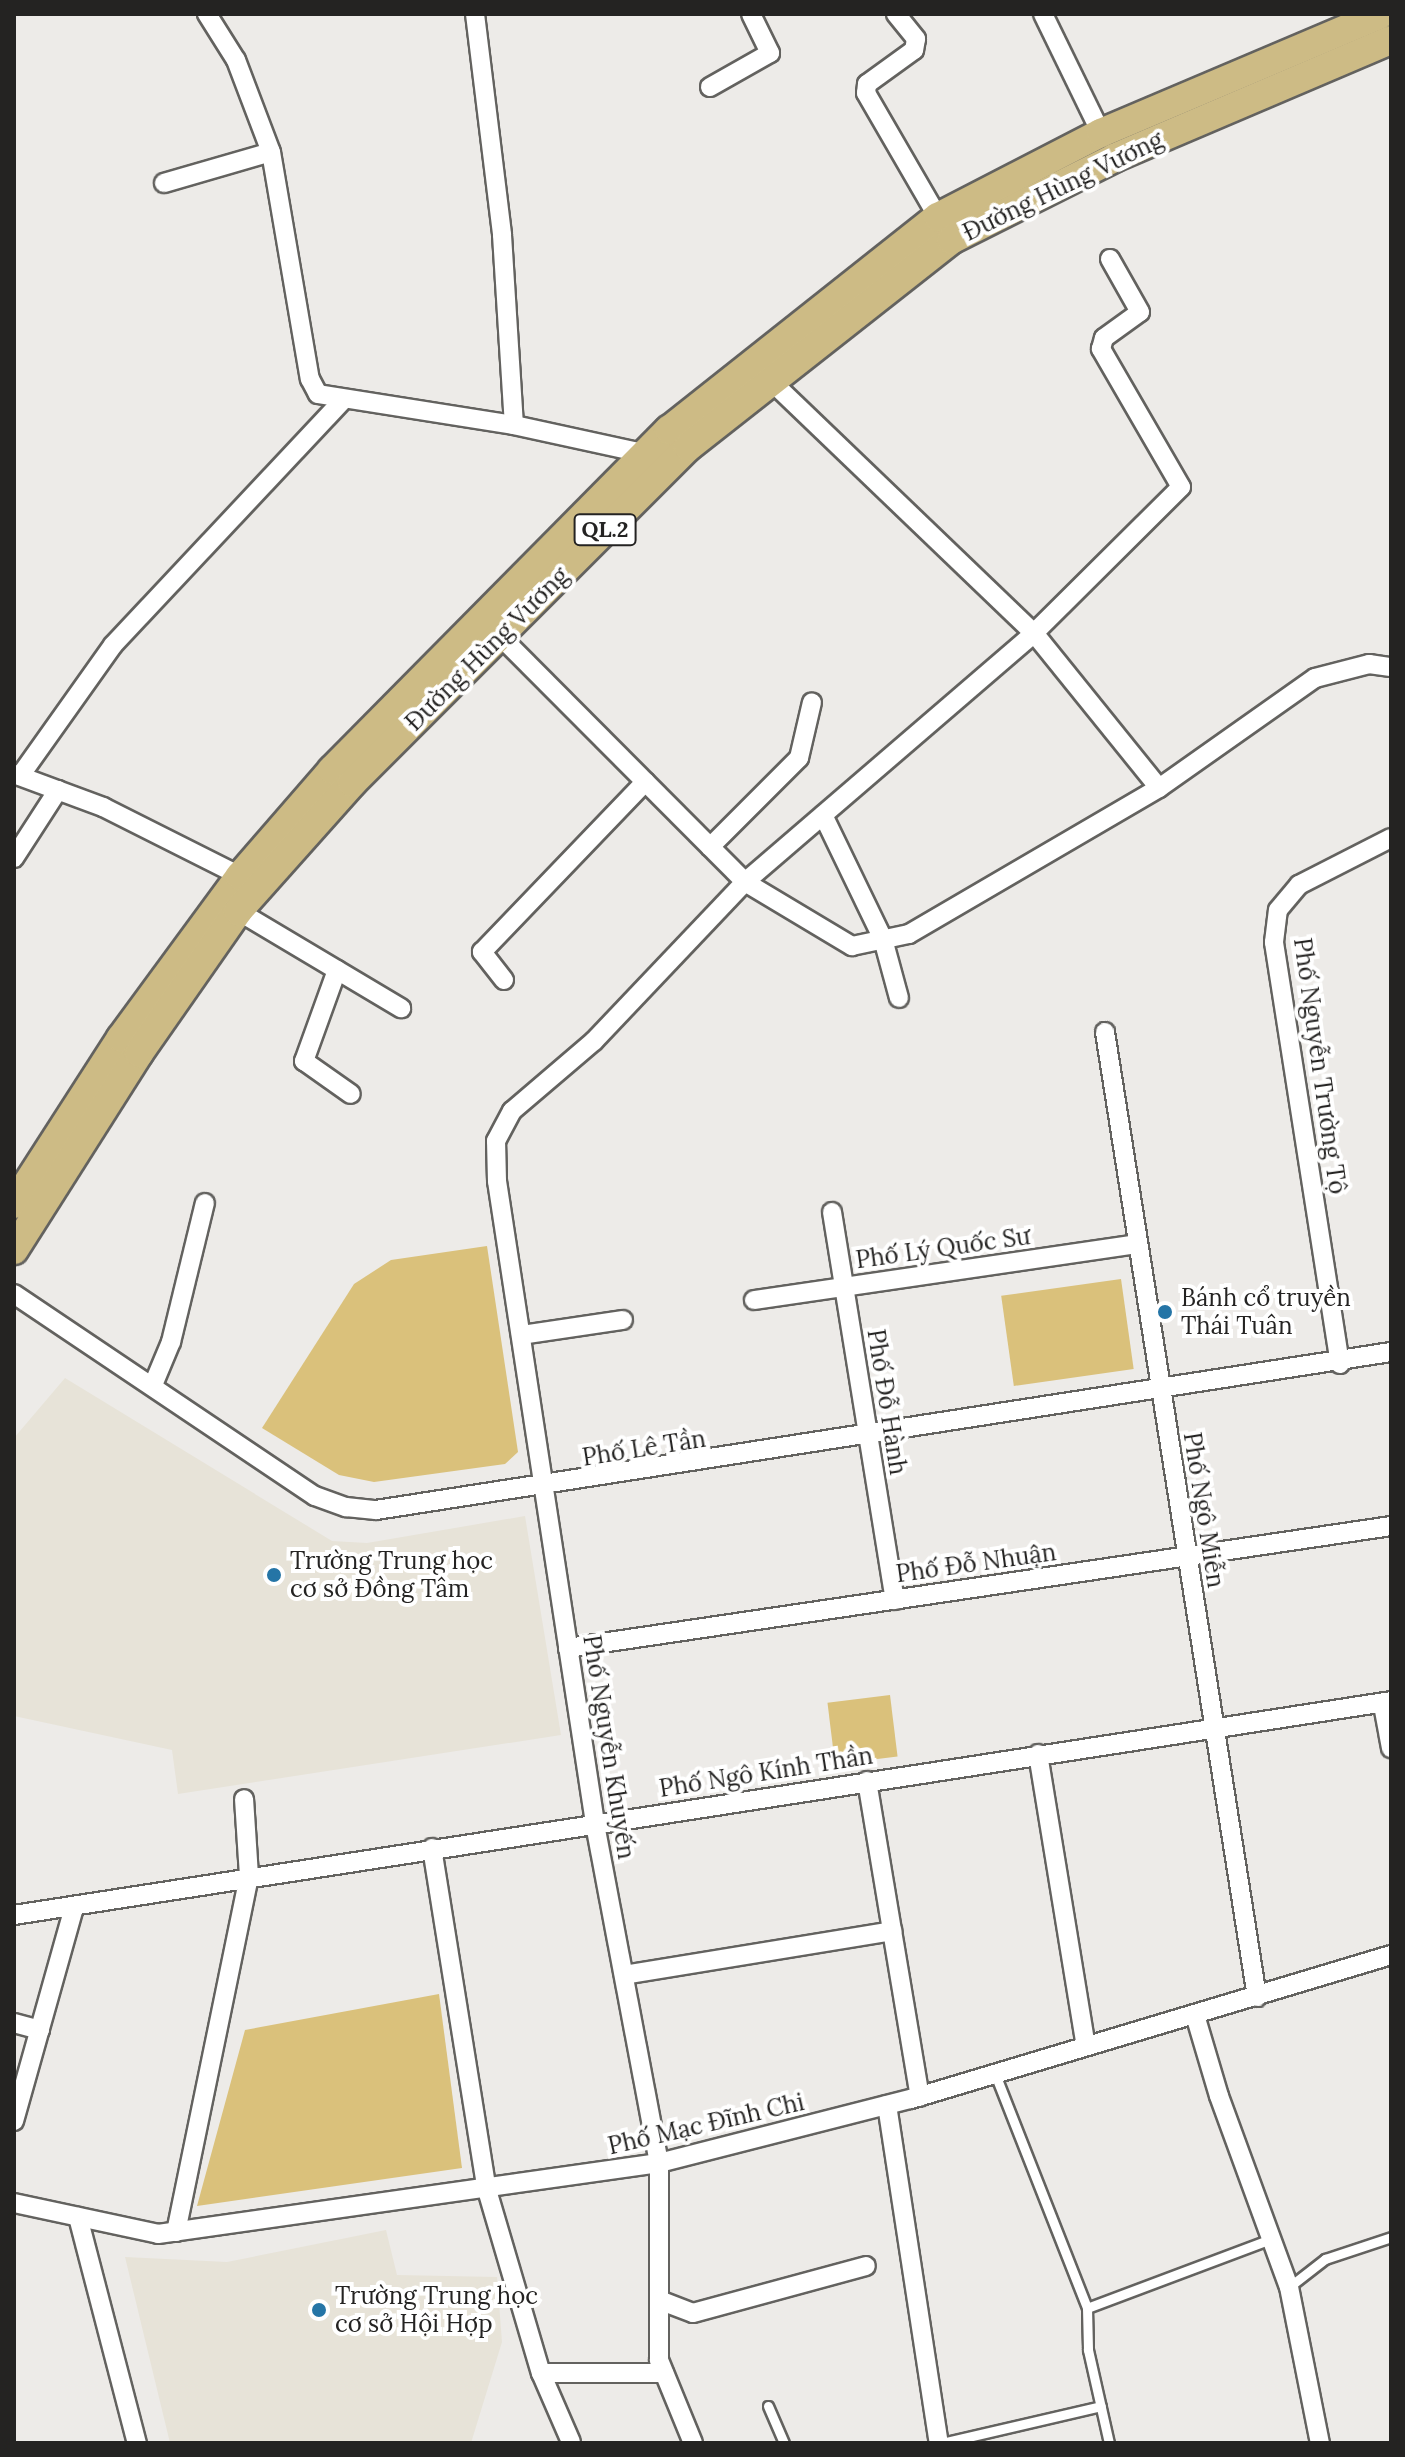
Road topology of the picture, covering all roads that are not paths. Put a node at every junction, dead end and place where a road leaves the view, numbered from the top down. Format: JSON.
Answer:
{"nodes":[{"id":1,"x":207,"y":14,"type":"edge"},
{"id":2,"x":475,"y":14,"type":"edge"},
{"id":3,"x":751,"y":14,"type":"edge"},
{"id":4,"x":896,"y":14,"type":"edge"},
{"id":5,"x":1043,"y":14,"type":"edge"},
{"id":6,"x":1381,"y":14,"type":"edge"},
{"id":7,"x":1391,"y":40,"type":"edge"},
{"id":8,"x":710,"y":87,"type":"dead end"},
{"id":9,"x":1101,"y":133,"type":"junction"},
{"id":10,"x":271,"y":152,"type":"junction"},
{"id":11,"x":164,"y":183,"type":"dead end"},
{"id":12,"x":938,"y":217,"type":"junction"},
{"id":13,"x":1110,"y":259,"type":"dead end"},
{"id":14,"x":771,"y":381,"type":"junction"},
{"id":15,"x":342,"y":401,"type":"junction"},
{"id":16,"x":514,"y":425,"type":"junction"},
{"id":17,"x":647,"y":454,"type":"junction"},
{"id":18,"x":1034,"y":633,"type":"junction"},
{"id":19,"x":500,"y":636,"type":"junction"},
{"id":20,"x":1391,"y":667,"type":"edge"},
{"id":21,"x":812,"y":702,"type":"dead end"},
{"id":22,"x":17,"y":775,"type":"edge"},
{"id":23,"x":645,"y":782,"type":"junction"},
{"id":24,"x":1159,"y":788,"type":"junction"},
{"id":25,"x":58,"y":790,"type":"junction"},
{"id":26,"x":823,"y":815,"type":"junction"},
{"id":27,"x":1391,"y":838,"type":"edge"},
{"id":28,"x":710,"y":847,"type":"junction"},
{"id":29,"x":14,"y":858,"type":"edge"},
{"id":30,"x":250,"y":882,"type":"junction"},
{"id":31,"x":745,"y":882,"type":"junction"},
{"id":32,"x":238,"y":911,"type":"junction"},
{"id":33,"x":883,"y":939,"type":"junction"},
{"id":34,"x":337,"y":970,"type":"junction"},
{"id":35,"x":504,"y":980,"type":"dead end"},
{"id":36,"x":899,"y":998,"type":"dead end"},
{"id":37,"x":401,"y":1008,"type":"dead end"},
{"id":38,"x":1105,"y":1032,"type":"dead end"},
{"id":39,"x":351,"y":1094,"type":"dead end"},
{"id":40,"x":205,"y":1203,"type":"dead end"},
{"id":41,"x":14,"y":1204,"type":"edge"},
{"id":42,"x":832,"y":1212,"type":"dead end"},
{"id":43,"x":1138,"y":1244,"type":"junction"},
{"id":44,"x":14,"y":1250,"type":"edge"},
{"id":45,"x":845,"y":1287,"type":"junction"},
{"id":46,"x":14,"y":1294,"type":"edge"},
{"id":47,"x":754,"y":1300,"type":"dead end"},
{"id":48,"x":623,"y":1320,"type":"dead end"},
{"id":49,"x":521,"y":1335,"type":"junction"},
{"id":50,"x":1391,"y":1352,"type":"edge"},
{"id":51,"x":1340,"y":1364,"type":"junction"},
{"id":52,"x":153,"y":1385,"type":"junction"},
{"id":53,"x":1161,"y":1392,"type":"junction"},
{"id":54,"x":868,"y":1438,"type":"junction"},
{"id":55,"x":544,"y":1488,"type":"junction"},
{"id":56,"x":1391,"y":1526,"type":"edge"},
{"id":57,"x":1187,"y":1556,"type":"junction"},
{"id":58,"x":895,"y":1600,"type":"junction"},
{"id":59,"x":568,"y":1648,"type":"junction"},
{"id":60,"x":1387,"y":1703,"type":"edge"},
{"id":61,"x":1214,"y":1727,"type":"junction"},
{"id":62,"x":1391,"y":1748,"type":"edge"},
{"id":63,"x":1038,"y":1754,"type":"junction"},
{"id":64,"x":867,"y":1781,"type":"junction"},
{"id":65,"x":244,"y":1799,"type":"dead end"},
{"id":66,"x":595,"y":1823,"type":"junction"},
{"id":67,"x":432,"y":1848,"type":"junction"},
{"id":68,"x":249,"y":1876,"type":"junction"},
{"id":69,"x":74,"y":1907,"type":"junction"},
{"id":70,"x":14,"y":1915,"type":"edge"},
{"id":71,"x":892,"y":1931,"type":"junction"},
{"id":72,"x":1391,"y":1955,"type":"edge"},
{"id":73,"x":624,"y":1975,"type":"junction"},
{"id":74,"x":1257,"y":1997,"type":"junction"},
{"id":75,"x":1195,"y":2015,"type":"junction"},
{"id":76,"x":14,"y":2023,"type":"edge"},
{"id":77,"x":40,"y":2030,"type":"junction"},
{"id":78,"x":1086,"y":2046,"type":"junction"},
{"id":79,"x":995,"y":2074,"type":"junction"},
{"id":80,"x":920,"y":2097,"type":"junction"},
{"id":81,"x":887,"y":2105,"type":"junction"},
{"id":82,"x":14,"y":2121,"type":"edge"},
{"id":83,"x":659,"y":2163,"type":"junction"},
{"id":84,"x":487,"y":2190,"type":"junction"},
{"id":85,"x":14,"y":2203,"type":"edge"},
{"id":86,"x":78,"y":2217,"type":"junction"},
{"id":87,"x":176,"y":2232,"type":"junction"},
{"id":88,"x":1391,"y":2237,"type":"edge"},
{"id":89,"x":1271,"y":2239,"type":"junction"},
{"id":90,"x":866,"y":2266,"type":"dead end"},
{"id":91,"x":1289,"y":2287,"type":"junction"},
{"id":92,"x":659,"y":2300,"type":"junction"},
{"id":93,"x":1087,"y":2308,"type":"junction"},
{"id":94,"x":541,"y":2373,"type":"junction"},
{"id":95,"x":664,"y":2373,"type":"junction"},
{"id":96,"x":768,"y":2406,"type":"dead end"},
{"id":97,"x":1101,"y":2406,"type":"junction"},
{"id":98,"x":571,"y":2442,"type":"edge"},
{"id":99,"x":137,"y":2443,"type":"edge"},
{"id":100,"x":693,"y":2443,"type":"edge"},
{"id":101,"x":784,"y":2443,"type":"edge"},
{"id":102,"x":940,"y":2443,"type":"edge"},
{"id":103,"x":1109,"y":2443,"type":"edge"},
{"id":104,"x":1320,"y":2443,"type":"edge"}],
"edges":[{"from":1,"to":10,"type":"street"},
{"from":2,"to":16,"type":"street"},
{"from":3,"to":8,"type":"street"},
{"from":4,"to":12,"type":"street"},
{"from":5,"to":9,"type":"street"},
{"from":6,"to":9,"type":"main road","name":"Đường Hùng Vương","number":"QL.2"},
{"from":7,"to":14,"type":"main road","name":"Đường Hùng Vương","number":"QL.2"},
{"from":9,"to":12,"type":"main road","name":"Đường Hùng Vương","number":"QL.2"},
{"from":10,"to":11,"type":"street"},
{"from":10,"to":15,"type":"street"},
{"from":12,"to":17,"type":"main road","name":"Đường Hùng Vương","number":"QL.2"},
{"from":13,"to":18,"type":"street","name":"Phố Nguyễn Khuyến"},
{"from":14,"to":18,"type":"street"},
{"from":14,"to":19,"type":"main road","name":"Đường Hùng Vương","number":"QL.2"},
{"from":15,"to":16,"type":"street"},
{"from":15,"to":22,"type":"street"},
{"from":16,"to":17,"type":"street"},
{"from":17,"to":30,"type":"main road","name":"Đường Hùng Vương","number":"QL.2"},
{"from":18,"to":24,"type":"street"},
{"from":18,"to":26,"type":"street","name":"Phố Nguyễn Khuyến"},
{"from":19,"to":23,"type":"street"},
{"from":19,"to":30,"type":"main road","name":"Đường Hùng Vương","number":"QL.2"},
{"from":20,"to":24,"type":"street"},
{"from":21,"to":28,"type":"street"},
{"from":22,"to":25,"type":"street"},
{"from":23,"to":28,"type":"street"},
{"from":23,"to":35,"type":"street"},
{"from":24,"to":33,"type":"street"},
{"from":25,"to":29,"type":"street"},
{"from":25,"to":30,"type":"street"},
{"from":26,"to":31,"type":"street","name":"Phố Nguyễn Khuyến"},
{"from":26,"to":33,"type":"street"},
{"from":27,"to":51,"type":"street","name":"Phố Nguyễn Trường Tộ"},
{"from":28,"to":31,"type":"street"},
{"from":30,"to":32,"type":"main road","name":"Đường Hùng Vương","number":"QL.2"},
{"from":30,"to":41,"type":"main road","name":"Đường Hùng Vương","number":"QL.2"},
{"from":31,"to":33,"type":"street"},
{"from":31,"to":49,"type":"street","name":"Phố Nguyễn Khuyến"},
{"from":32,"to":34,"type":"street"},
{"from":32,"to":44,"type":"main road","name":"Đường Hùng Vương","number":"QL.2"},
{"from":33,"to":36,"type":"street"},
{"from":34,"to":37,"type":"street"},
{"from":34,"to":39,"type":"street"},
{"from":38,"to":43,"type":"street","name":"Phố Ngô Miễn"},
{"from":40,"to":52,"type":"street"},
{"from":42,"to":45,"type":"street","name":"Phố Đỗ Hành"},
{"from":43,"to":45,"type":"street","name":"Phố Lý Quốc Sư"},
{"from":43,"to":53,"type":"street","name":"Phố Ngô Miễn"},
{"from":45,"to":47,"type":"street","name":"Phố Lý Quốc Sư"},
{"from":45,"to":54,"type":"street","name":"Phố Đỗ Hành"},
{"from":46,"to":52,"type":"street","name":"Phố Lê Tần"},
{"from":48,"to":49,"type":"street"},
{"from":49,"to":55,"type":"street","name":"Phố Nguyễn Khuyến"},
{"from":50,"to":51,"type":"street","name":"Phố Lê Tần"},
{"from":51,"to":53,"type":"street","name":"Phố Lê Tần"},
{"from":52,"to":55,"type":"street","name":"Phố Lê Tần"},
{"from":53,"to":54,"type":"street","name":"Phố Lê Tần"},
{"from":53,"to":57,"type":"street","name":"Phố Ngô Miễn"},
{"from":54,"to":55,"type":"street","name":"Phố Lê Tần"},
{"from":54,"to":58,"type":"street","name":"Phố Đỗ Hành"},
{"from":55,"to":59,"type":"street","name":"Phố Nguyễn Khuyến"},
{"from":56,"to":57,"type":"street","name":"Phố Đỗ Nhuận"},
{"from":57,"to":58,"type":"street","name":"Phố Đỗ Nhuận"},
{"from":57,"to":61,"type":"street","name":"Phố Ngô Miễn"},
{"from":58,"to":59,"type":"street","name":"Phố Đỗ Nhuận"},
{"from":59,"to":66,"type":"street","name":"Phố Nguyễn Khuyến"},
{"from":60,"to":61,"type":"street","name":"Phố Ngô Kính Thần"},
{"from":60,"to":62,"type":"street"},
{"from":61,"to":63,"type":"street","name":"Phố Ngô Kính Thần"},
{"from":61,"to":74,"type":"street","name":"Phố Ngô Miễn"},
{"from":63,"to":64,"type":"street","name":"Phố Ngô Kính Thần"},
{"from":63,"to":78,"type":"street"},
{"from":64,"to":66,"type":"street","name":"Phố Ngô Kính Thần"},
{"from":64,"to":71,"type":"street"},
{"from":65,"to":68,"type":"street"},
{"from":66,"to":67,"type":"street","name":"Phố Ngô Kính Thần"},
{"from":66,"to":73,"type":"street","name":"Phố Nguyễn Khuyến"},
{"from":67,"to":68,"type":"street","name":"Phố Ngô Kính Thần"},
{"from":67,"to":84,"type":"street"},
{"from":68,"to":69,"type":"street","name":"Phố Ngô Kính Thần"},
{"from":68,"to":87,"type":"street"},
{"from":69,"to":70,"type":"street","name":"Phố Ngô Kính Thần"},
{"from":69,"to":77,"type":"street"},
{"from":71,"to":73,"type":"street"},
{"from":71,"to":80,"type":"street"},
{"from":72,"to":74,"type":"street","name":"Phố Mạc Đĩnh Chi"},
{"from":73,"to":83,"type":"street","name":"Phố Nguyễn Khuyến"},
{"from":74,"to":75,"type":"street","name":"Phố Mạc Đĩnh Chi"},
{"from":75,"to":78,"type":"street","name":"Phố Mạc Đĩnh Chi"},
{"from":75,"to":89,"type":"street"},
{"from":76,"to":77,"type":"street"},
{"from":77,"to":82,"type":"street"},
{"from":78,"to":79,"type":"street","name":"Phố Mạc Đĩnh Chi"},
{"from":79,"to":80,"type":"street","name":"Phố Mạc Đĩnh Chi"},
{"from":79,"to":93,"type":"lane"},
{"from":80,"to":81,"type":"street","name":"Phố Mạc Đĩnh Chi"},
{"from":81,"to":83,"type":"street","name":"Phố Mạc Đĩnh Chi"},
{"from":81,"to":102,"type":"street"},
{"from":83,"to":84,"type":"street","name":"Phố Mạc Đĩnh Chi"},
{"from":83,"to":92,"type":"street","name":"Phố Nguyễn Khuyến"},
{"from":84,"to":87,"type":"street","name":"Phố Mạc Đĩnh Chi"},
{"from":84,"to":94,"type":"street"},
{"from":85,"to":86,"type":"street","name":"Phố Mạc Đĩnh Chi"},
{"from":86,"to":87,"type":"street","name":"Phố Mạc Đĩnh Chi"},
{"from":86,"to":99,"type":"street"},
{"from":88,"to":91,"type":"lane"},
{"from":89,"to":91,"type":"street"},
{"from":89,"to":93,"type":"lane"},
{"from":90,"to":92,"type":"street"},
{"from":91,"to":104,"type":"street"},
{"from":92,"to":95,"type":"street","name":"Phố Nguyễn Khuyến"},
{"from":93,"to":97,"type":"lane"},
{"from":94,"to":95,"type":"street"},
{"from":94,"to":98,"type":"street"},
{"from":95,"to":100,"type":"street","name":"Phố Nguyễn Khuyến"},
{"from":96,"to":101,"type":"lane"},
{"from":97,"to":102,"type":"lane"},
{"from":97,"to":103,"type":"lane"}]}
